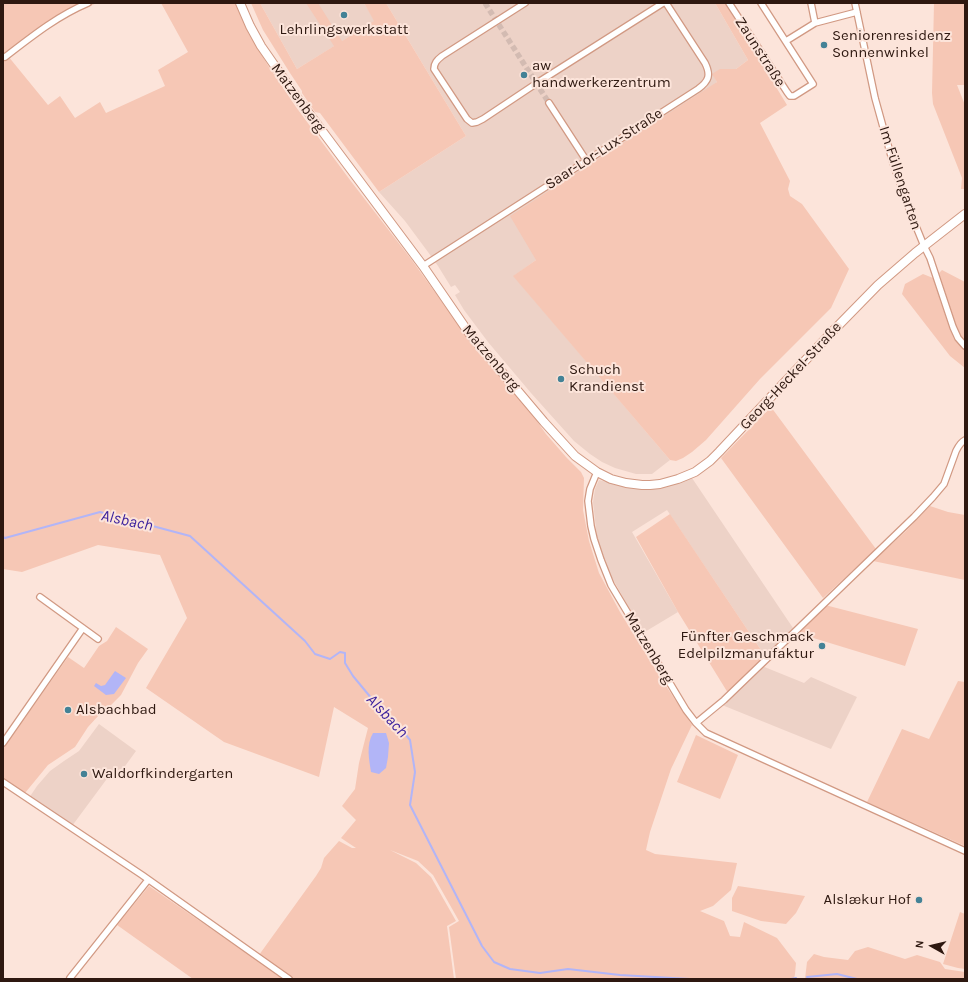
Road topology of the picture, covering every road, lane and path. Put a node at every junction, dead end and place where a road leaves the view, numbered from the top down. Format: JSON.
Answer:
{"nodes":[{"id":1,"x":88,"y":3,"type":"edge"},
{"id":2,"x":240,"y":3,"type":"edge"},
{"id":3,"x":525,"y":3,"type":"edge"},
{"id":4,"x":663,"y":3,"type":"edge"},
{"id":5,"x":666,"y":3,"type":"edge"},
{"id":6,"x":729,"y":3,"type":"edge"},
{"id":7,"x":760,"y":3,"type":"edge"},
{"id":8,"x":811,"y":3,"type":"edge"},
{"id":9,"x":855,"y":3,"type":"edge"},
{"id":10,"x":857,"y":12,"type":"junction"},
{"id":11,"x":815,"y":23,"type":"junction"},
{"id":12,"x":786,"y":42,"type":"junction"},
{"id":13,"x":5,"y":57,"type":"dead end"},
{"id":14,"x":549,"y":103,"type":"tunnel mouth"},
{"id":15,"x":586,"y":160,"type":"junction"},
{"id":16,"x":965,"y":214,"type":"edge"},
{"id":17,"x":924,"y":246,"type":"junction"},
{"id":18,"x":423,"y":266,"type":"junction"},
{"id":19,"x":965,"y":346,"type":"edge"},
{"id":20,"x":965,"y":440,"type":"edge"},
{"id":21,"x":597,"y":472,"type":"junction"},
{"id":22,"x":40,"y":597,"type":"dead end"},
{"id":23,"x":83,"y":628,"type":"junction"},
{"id":24,"x":98,"y":639,"type":"dead end"},
{"id":25,"x":696,"y":723,"type":"junction"},
{"id":26,"x":3,"y":743,"type":"edge"},
{"id":27,"x":3,"y":782,"type":"edge"},
{"id":28,"x":965,"y":851,"type":"edge"},
{"id":29,"x":148,"y":880,"type":"junction"},
{"id":30,"x":70,"y":978,"type":"edge"},
{"id":31,"x":289,"y":979,"type":"edge"}],
"edges":[{"from":1,"to":13,"type":"street"},
{"from":2,"to":18,"type":"street","name":"Matzenberg"},
{"from":3,"to":4,"type":"street"},
{"from":5,"to":15,"type":"street","name":"Saar-Lor-Lux-Straße"},
{"from":6,"to":12,"type":"street","name":"Zaunstraße"},
{"from":7,"to":12,"type":"street"},
{"from":8,"to":11,"type":"street"},
{"from":9,"to":10,"type":"street","name":"Im Füllengarten"},
{"from":10,"to":11,"type":"street"},
{"from":10,"to":17,"type":"street","name":"Im Füllengarten"},
{"from":11,"to":12,"type":"street"},
{"from":14,"to":15,"type":"street"},
{"from":15,"to":18,"type":"street","name":"Saar-Lor-Lux-Straße"},
{"from":16,"to":17,"type":"street","name":"Georg-Heckel-Straße"},
{"from":17,"to":19,"type":"street","name":"Im Füllengarten"},
{"from":17,"to":21,"type":"street","name":"Georg-Heckel-Straße"},
{"from":18,"to":21,"type":"street","name":"Matzenberg"},
{"from":20,"to":25,"type":"street"},
{"from":21,"to":25,"type":"street","name":"Matzenberg"},
{"from":22,"to":23,"type":"street"},
{"from":23,"to":24,"type":"street"},
{"from":23,"to":26,"type":"street"},
{"from":25,"to":28,"type":"street","name":"Matzenberg"},
{"from":27,"to":29,"type":"street"},
{"from":29,"to":30,"type":"street"},
{"from":29,"to":31,"type":"street"}]}
